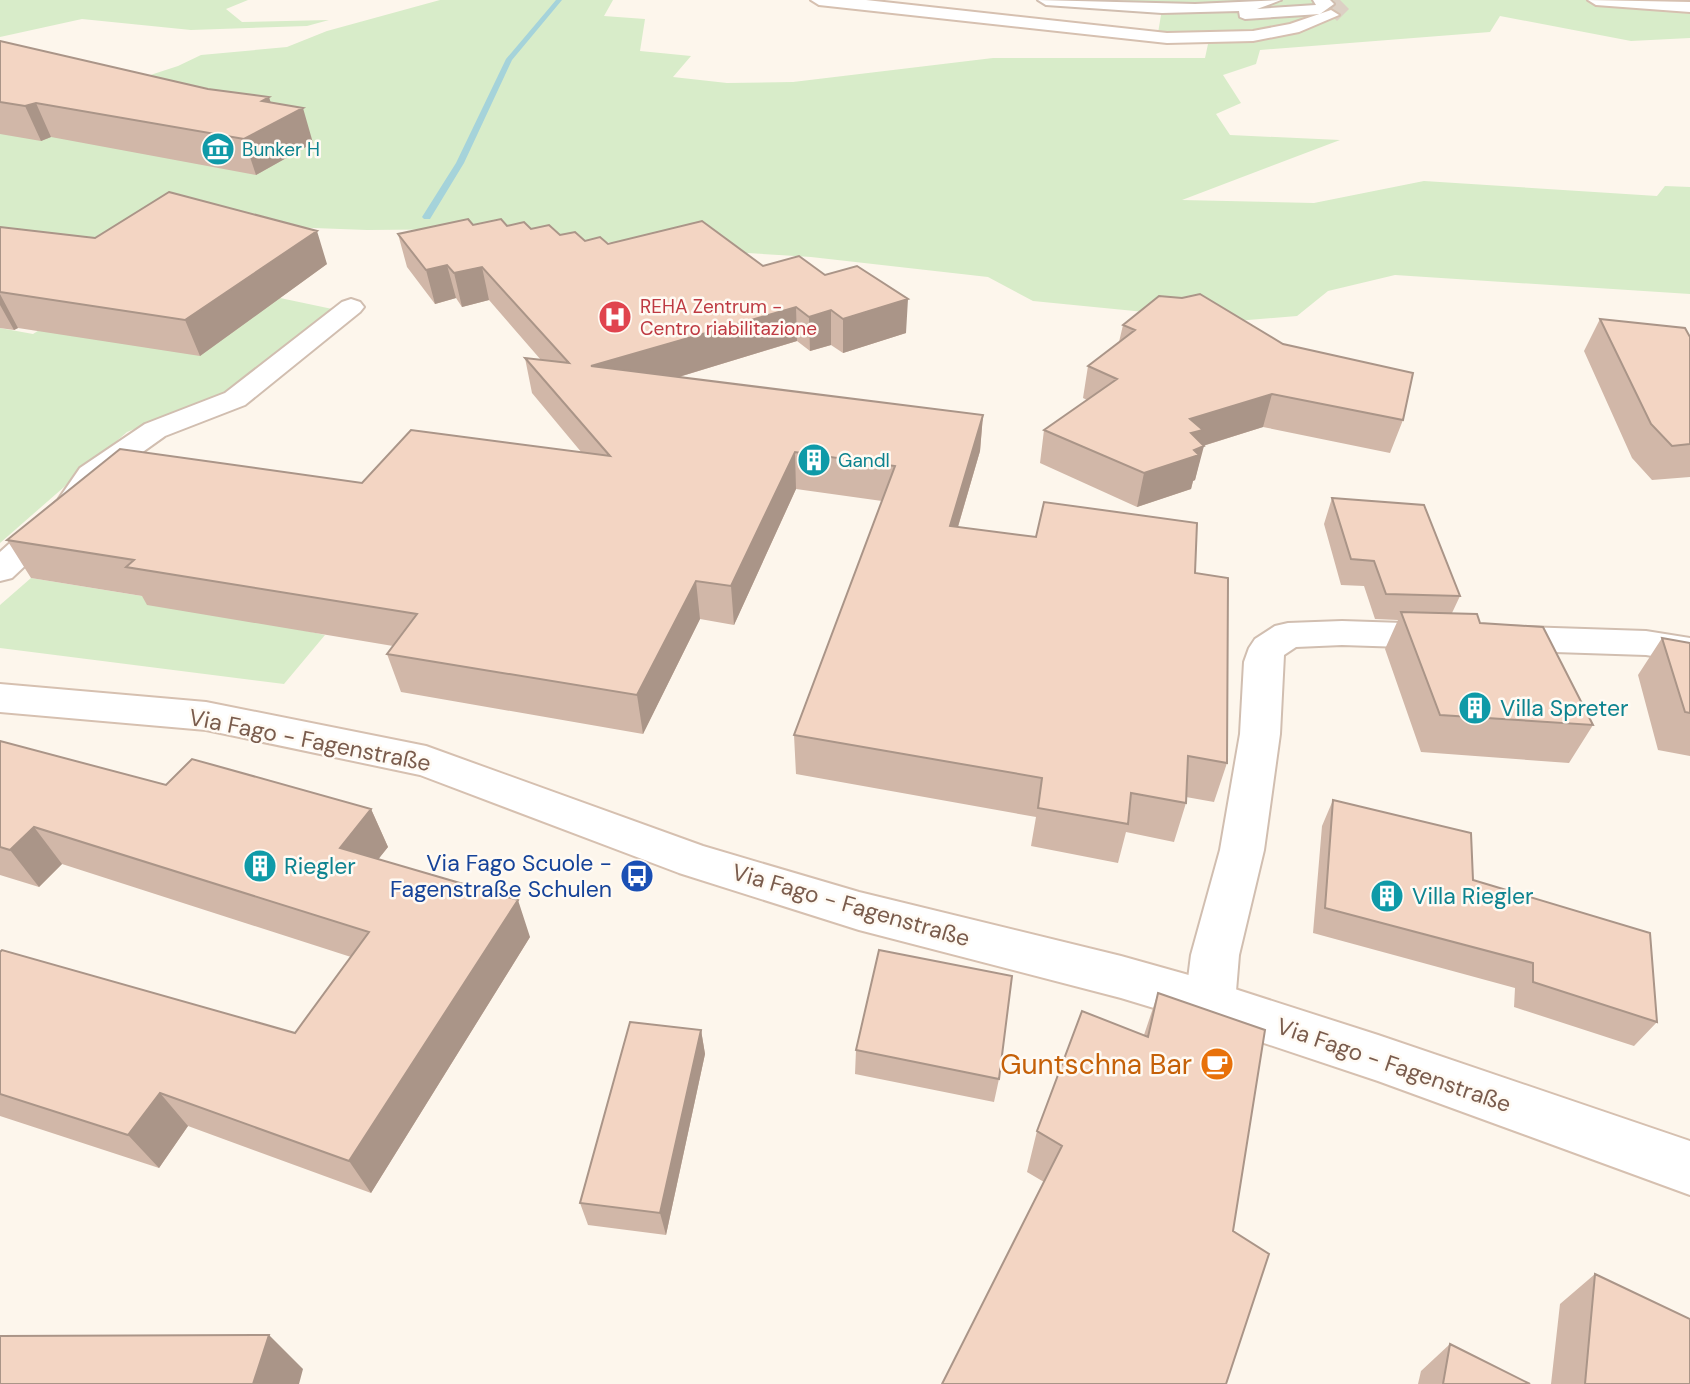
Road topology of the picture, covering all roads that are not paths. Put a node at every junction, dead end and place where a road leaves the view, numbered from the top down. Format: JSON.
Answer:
{"nodes":[{"id":1,"x":819,"y":0,"type":"edge"},
{"id":2,"x":1046,"y":0,"type":"edge"},
{"id":3,"x":1599,"y":1,"type":"edge"},
{"id":4,"x":1274,"y":5,"type":"edge"},
{"id":5,"x":1326,"y":6,"type":"edge"},
{"id":6,"x":1690,"y":7,"type":"edge"},
{"id":7,"x":1142,"y":35,"type":"junction"},
{"id":8,"x":351,"y":307,"type":"dead end"},
{"id":9,"x":0,"y":570,"type":"edge"},
{"id":10,"x":1690,"y":650,"type":"edge"},
{"id":11,"x":0,"y":698,"type":"edge"},
{"id":12,"x":1210,"y":1003,"type":"junction"},
{"id":13,"x":1690,"y":1168,"type":"edge"}],
"edges":[{"from":1,"to":7,"type":"street"},
{"from":2,"to":4,"type":"street"},
{"from":3,"to":6,"type":"street"},
{"from":4,"to":5,"type":"street"},
{"from":4,"to":7,"type":"street"},
{"from":5,"to":7,"type":"street"},
{"from":8,"to":9,"type":"street"},
{"from":10,"to":12,"type":"street"},
{"from":11,"to":12,"type":"street","name":"Via Fago - Fagenstraße"},
{"from":12,"to":13,"type":"street","name":"Via Fago - Fagenstraße"}]}
